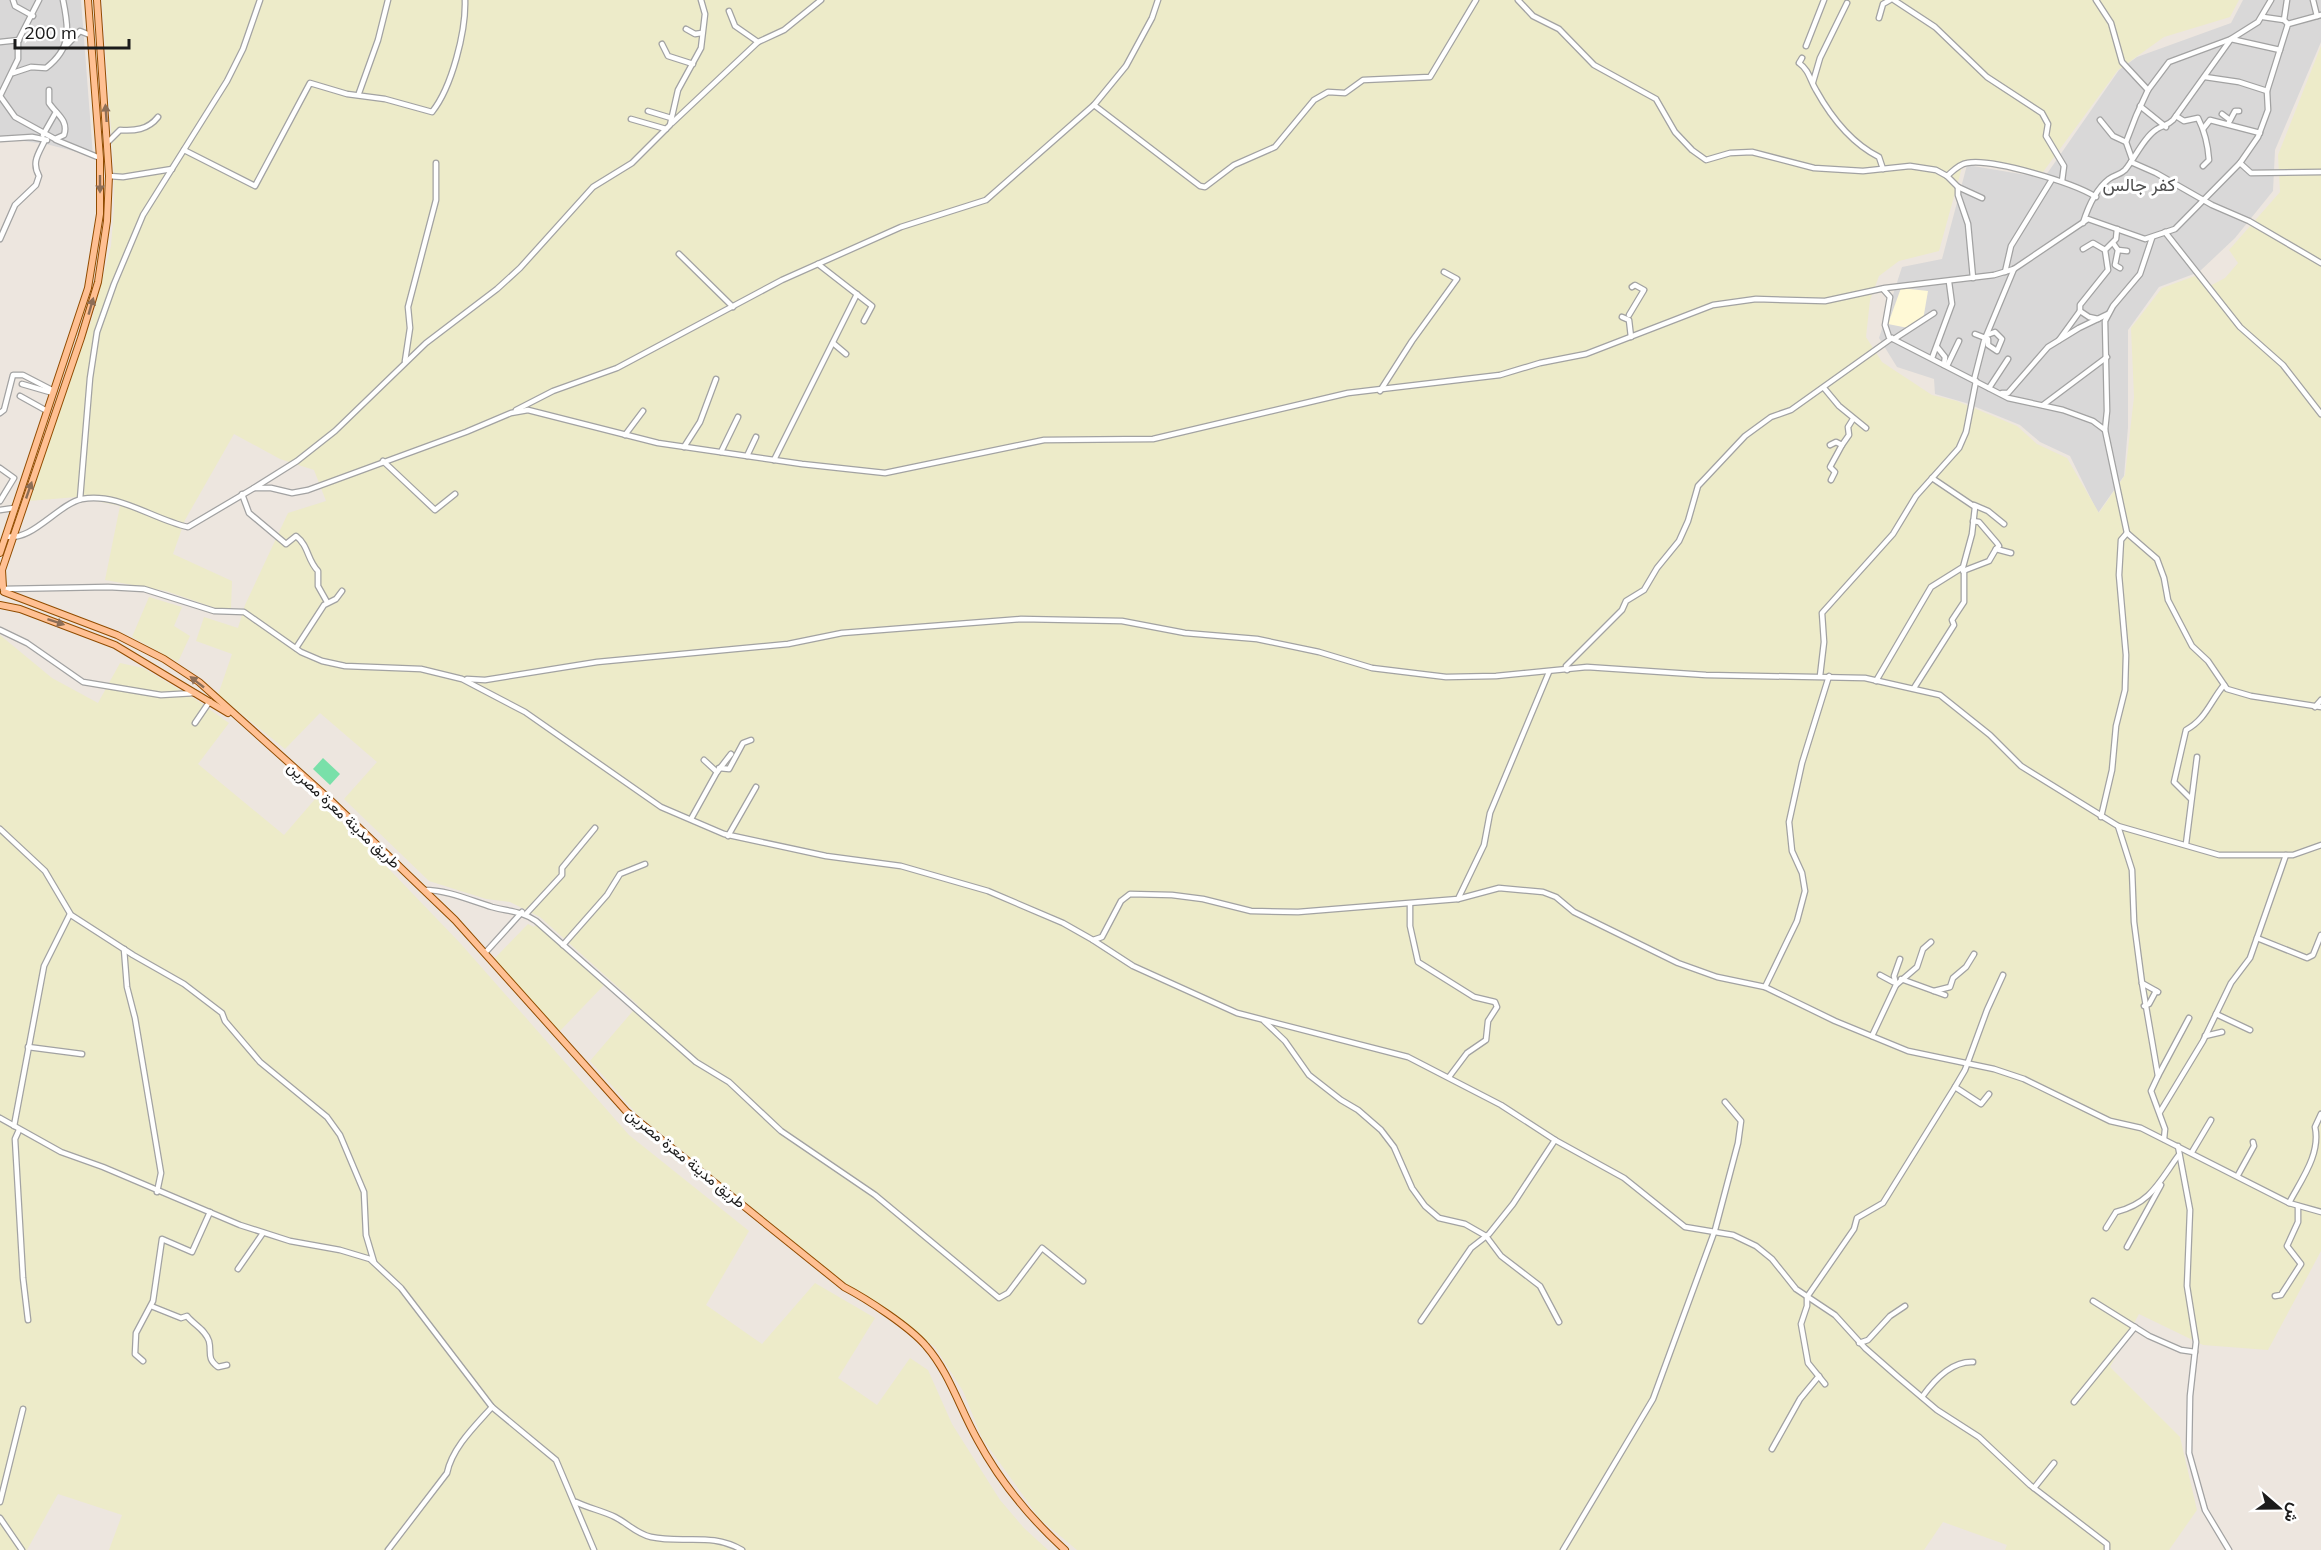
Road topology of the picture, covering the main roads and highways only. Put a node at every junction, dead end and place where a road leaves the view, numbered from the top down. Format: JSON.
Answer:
{"nodes":[{"id":1,"x":88,"y":0,"type":"edge"},
{"id":2,"x":98,"y":0,"type":"edge"},
{"id":3,"x":9,"y":537,"type":"junction"},
{"id":4,"x":0,"y":553,"type":"edge"},
{"id":5,"x":3,"y":588,"type":"edge"},
{"id":6,"x":0,"y":605,"type":"edge"},
{"id":7,"x":241,"y":722,"type":"junction"},
{"id":8,"x":1065,"y":1550,"type":"edge"}],
"edges":[{"from":1,"to":3,"type":"main road","one_way":true},
{"from":3,"to":2,"type":"main road","one_way":true},
{"from":3,"to":4,"type":"main road"},
{"from":3,"to":5,"type":"main road"},
{"from":5,"to":6,"type":"main road"},
{"from":7,"to":5,"type":"main road","name":"طريق مدينة معرة مصرين","one_way":true},
{"from":6,"to":7,"type":"main road","name":"طريق مدينة معرة مصرين","one_way":true},
{"from":7,"to":8,"type":"main road","name":"طريق مدينة معرة مصرين"}]}
